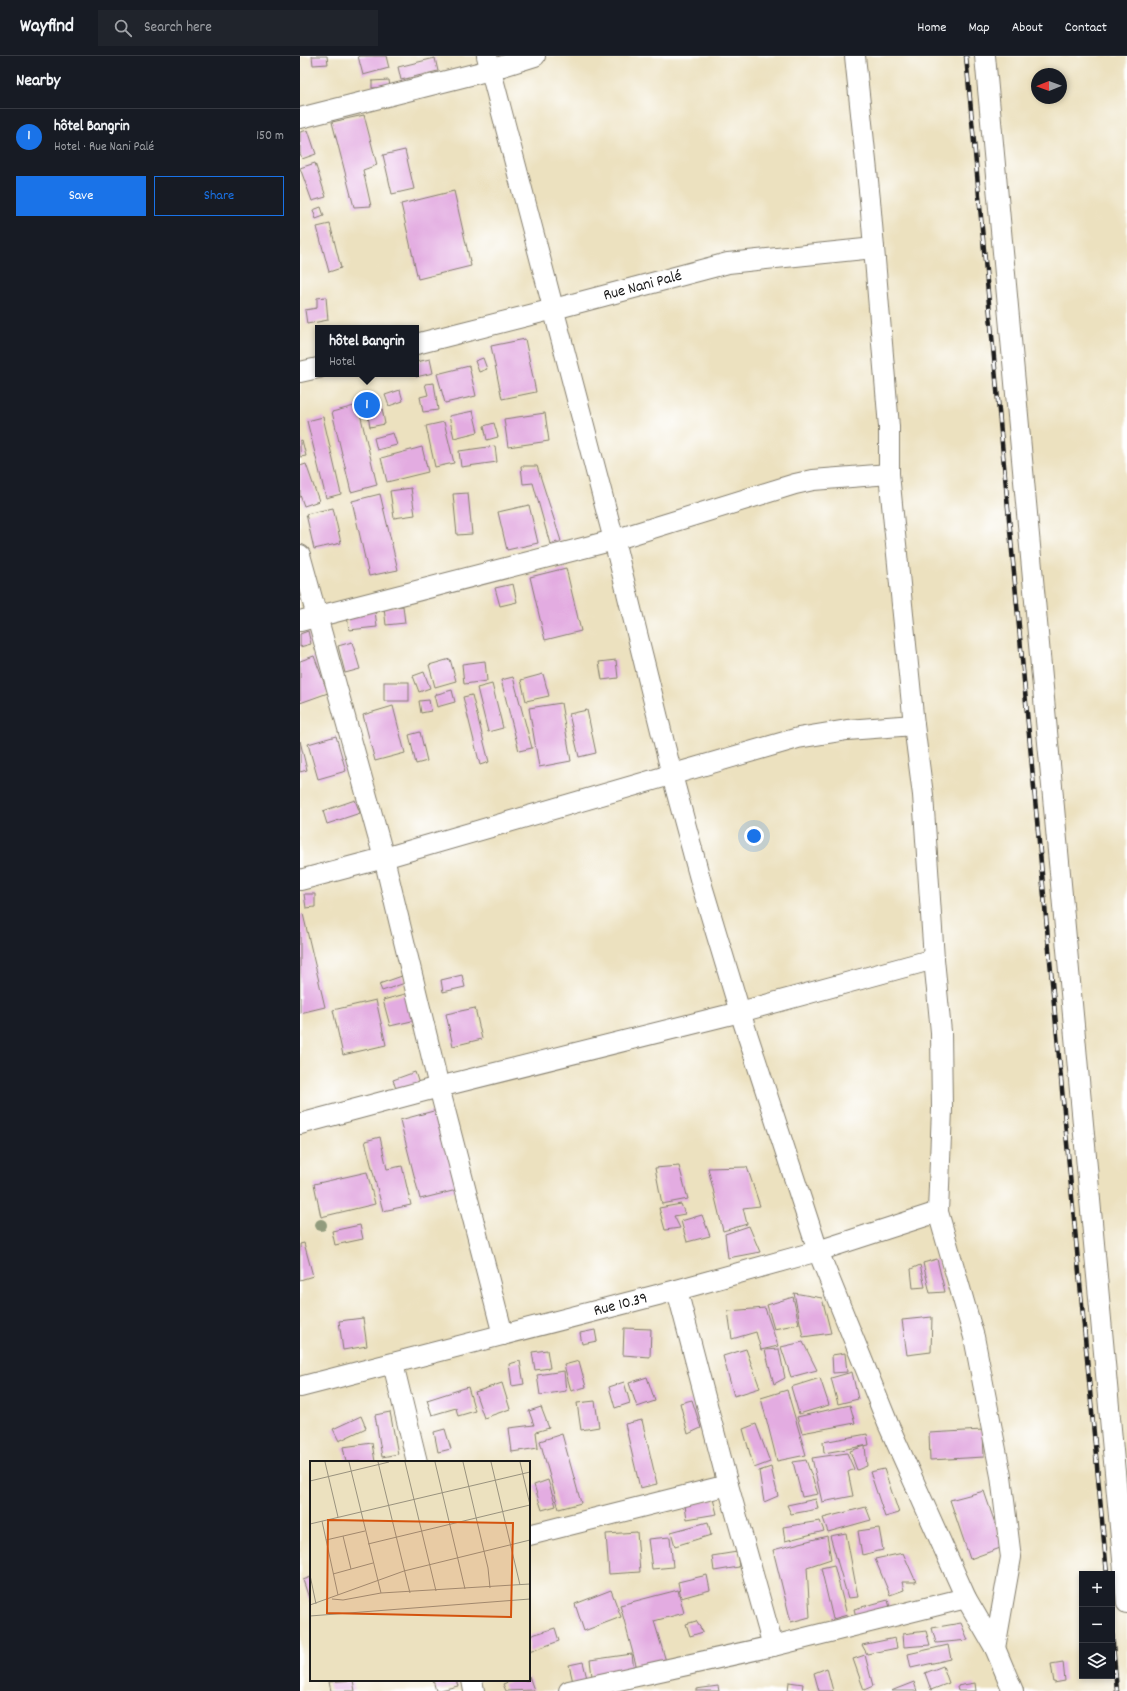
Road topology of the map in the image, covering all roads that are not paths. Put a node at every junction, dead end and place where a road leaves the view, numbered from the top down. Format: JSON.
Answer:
{"nodes":[{"id":1,"x":535,"y":56,"type":"edge"},
{"id":2,"x":855,"y":56,"type":"edge"},
{"id":3,"x":985,"y":56,"type":"edge"},
{"id":4,"x":488,"y":63,"type":"edge"},
{"id":5,"x":300,"y":118,"type":"edge"},
{"id":6,"x":874,"y":248,"type":"junction"},
{"id":7,"x":554,"y":309,"type":"junction"},
{"id":8,"x":419,"y":343,"type":"edge"},
{"id":9,"x":315,"y":369,"type":"edge"},
{"id":10,"x":300,"y":372,"type":"edge"},
{"id":11,"x":889,"y":474,"type":"junction"},
{"id":12,"x":614,"y":540,"type":"junction"},
{"id":13,"x":300,"y":555,"type":"edge"},
{"id":14,"x":308,"y":619,"type":"edge"},
{"id":15,"x":914,"y":725,"type":"junction"},
{"id":16,"x":672,"y":775,"type":"junction"},
{"id":17,"x":384,"y":858,"type":"junction"},
{"id":18,"x":300,"y":880,"type":"edge"},
{"id":19,"x":934,"y":959,"type":"junction"},
{"id":20,"x":740,"y":1012,"type":"junction"},
{"id":21,"x":439,"y":1087,"type":"junction"},
{"id":22,"x":300,"y":1124,"type":"edge"},
{"id":23,"x":938,"y":1212,"type":"junction"},
{"id":24,"x":818,"y":1251,"type":"junction"},
{"id":25,"x":676,"y":1290,"type":"junction"},
{"id":26,"x":503,"y":1335,"type":"junction"},
{"id":27,"x":393,"y":1364,"type":"junction"},
{"id":28,"x":300,"y":1387,"type":"edge"},
{"id":29,"x":417,"y":1461,"type":"edge"},
{"id":30,"x":728,"y":1485,"type":"junction"},
{"id":31,"x":530,"y":1534,"type":"edge"},
{"id":32,"x":966,"y":1598,"type":"junction"},
{"id":33,"x":1127,"y":1603,"type":"edge"},
{"id":34,"x":773,"y":1646,"type":"junction"},
{"id":35,"x":995,"y":1648,"type":"junction"},
{"id":36,"x":472,"y":1681,"type":"edge"},
{"id":37,"x":474,"y":1691,"type":"edge"},
{"id":38,"x":568,"y":1691,"type":"edge"},
{"id":39,"x":1013,"y":1691,"type":"edge"}],
"edges":[{"from":1,"to":4,"type":"street"},
{"from":2,"to":6,"type":"street"},
{"from":3,"to":33,"type":"street"},
{"from":4,"to":5,"type":"street"},
{"from":4,"to":7,"type":"street"},
{"from":6,"to":7,"type":"street","name":"Rue Nani Palé"},
{"from":6,"to":11,"type":"street"},
{"from":7,"to":8,"type":"street","name":"Rue Nani Palé"},
{"from":7,"to":12,"type":"street"},
{"from":9,"to":10,"type":"street"},
{"from":11,"to":12,"type":"street"},
{"from":11,"to":15,"type":"street"},
{"from":12,"to":14,"type":"street"},
{"from":12,"to":16,"type":"street"},
{"from":13,"to":14,"type":"street"},
{"from":14,"to":17,"type":"street"},
{"from":15,"to":16,"type":"street"},
{"from":15,"to":19,"type":"street"},
{"from":16,"to":17,"type":"street"},
{"from":16,"to":20,"type":"street"},
{"from":17,"to":18,"type":"street"},
{"from":17,"to":21,"type":"street"},
{"from":19,"to":20,"type":"street"},
{"from":19,"to":23,"type":"street"},
{"from":20,"to":21,"type":"street"},
{"from":20,"to":24,"type":"street"},
{"from":21,"to":22,"type":"street"},
{"from":21,"to":26,"type":"street"},
{"from":23,"to":24,"type":"street","name":"Rue 10.39"},
{"from":23,"to":35,"type":"street"},
{"from":24,"to":25,"type":"street","name":"Rue 10.39"},
{"from":24,"to":32,"type":"street"},
{"from":25,"to":26,"type":"street","name":"Rue 10.39"},
{"from":25,"to":30,"type":"street"},
{"from":26,"to":27,"type":"street","name":"Rue 10.39"},
{"from":27,"to":28,"type":"street","name":"Rue 10.39"},
{"from":27,"to":29,"type":"street"},
{"from":30,"to":31,"type":"street"},
{"from":30,"to":34,"type":"street"},
{"from":32,"to":34,"type":"street"},
{"from":32,"to":35,"type":"street"},
{"from":34,"to":38,"type":"street"},
{"from":35,"to":39,"type":"street"},
{"from":36,"to":37,"type":"street"}]}
